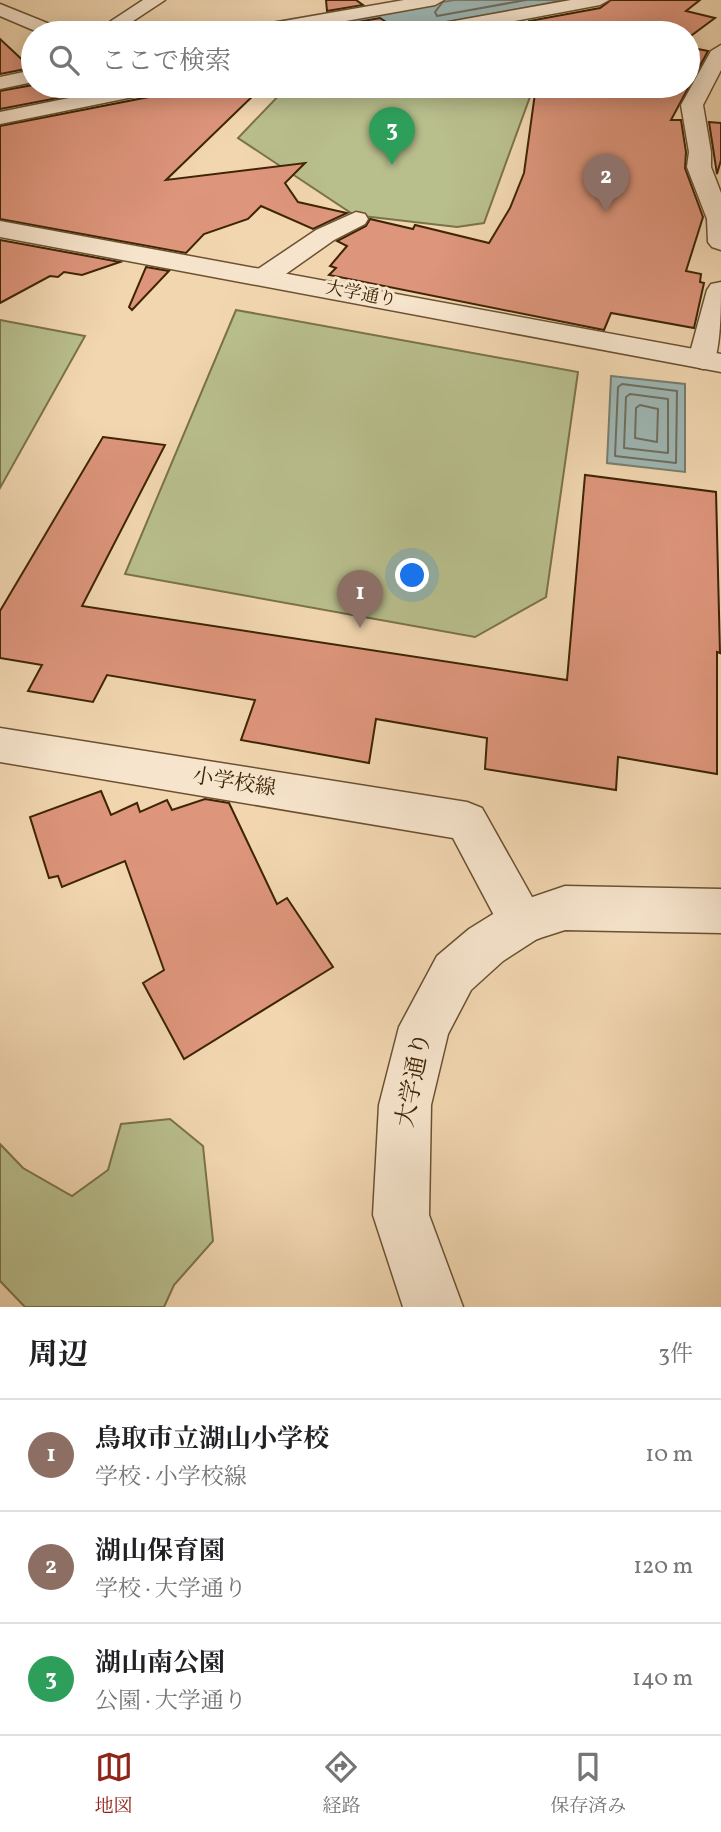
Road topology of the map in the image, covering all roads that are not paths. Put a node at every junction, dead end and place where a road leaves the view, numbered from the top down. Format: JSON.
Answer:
{"nodes":[{"id":1,"x":156,"y":0,"type":"edge"},
{"id":2,"x":435,"y":0,"type":"edge"},
{"id":3,"x":600,"y":0,"type":"edge"},
{"id":4,"x":0,"y":9,"type":"edge"},
{"id":5,"x":28,"y":21,"type":"edge"},
{"id":6,"x":122,"y":21,"type":"edge"},
{"id":7,"x":317,"y":21,"type":"edge"},
{"id":8,"x":486,"y":21,"type":"edge"},
{"id":9,"x":721,"y":51,"type":"edge"},
{"id":10,"x":21,"y":79,"type":"edge"},
{"id":11,"x":0,"y":83,"type":"edge"},
{"id":12,"x":700,"y":90,"type":"edge"},
{"id":13,"x":99,"y":98,"type":"edge"},
{"id":14,"x":696,"y":98,"type":"edge"},
{"id":15,"x":0,"y":118,"type":"edge"},
{"id":16,"x":356,"y":219,"type":"dead end"},
{"id":17,"x":0,"y":229,"type":"edge"},
{"id":18,"x":721,"y":242,"type":"edge"},
{"id":19,"x":264,"y":277,"type":"junction"},
{"id":20,"x":721,"y":290,"type":"edge"},
{"id":21,"x":712,"y":361,"type":"edge"},
{"id":22,"x":0,"y":745,"type":"edge"},
{"id":23,"x":721,"y":911,"type":"edge"},
{"id":24,"x":523,"y":922,"type":"junction"},
{"id":25,"x":433,"y":1307,"type":"edge"}],
"edges":[{"from":1,"to":6,"type":"street"},
{"from":2,"to":7,"type":"street"},
{"from":3,"to":8,"type":"street"},
{"from":4,"to":5,"type":"street"},
{"from":9,"to":12,"type":"street"},
{"from":10,"to":11,"type":"street"},
{"from":13,"to":15,"type":"street"},
{"from":14,"to":18,"type":"street"},
{"from":16,"to":19,"type":"street"},
{"from":17,"to":19,"type":"street","name":"大学通り"},
{"from":19,"to":21,"type":"street","name":"大学通り"},
{"from":20,"to":21,"type":"street"},
{"from":22,"to":24,"type":"street","name":"小学校線"},
{"from":23,"to":24,"type":"street","name":"大学通り"},
{"from":24,"to":25,"type":"street","name":"大学通り"}]}
